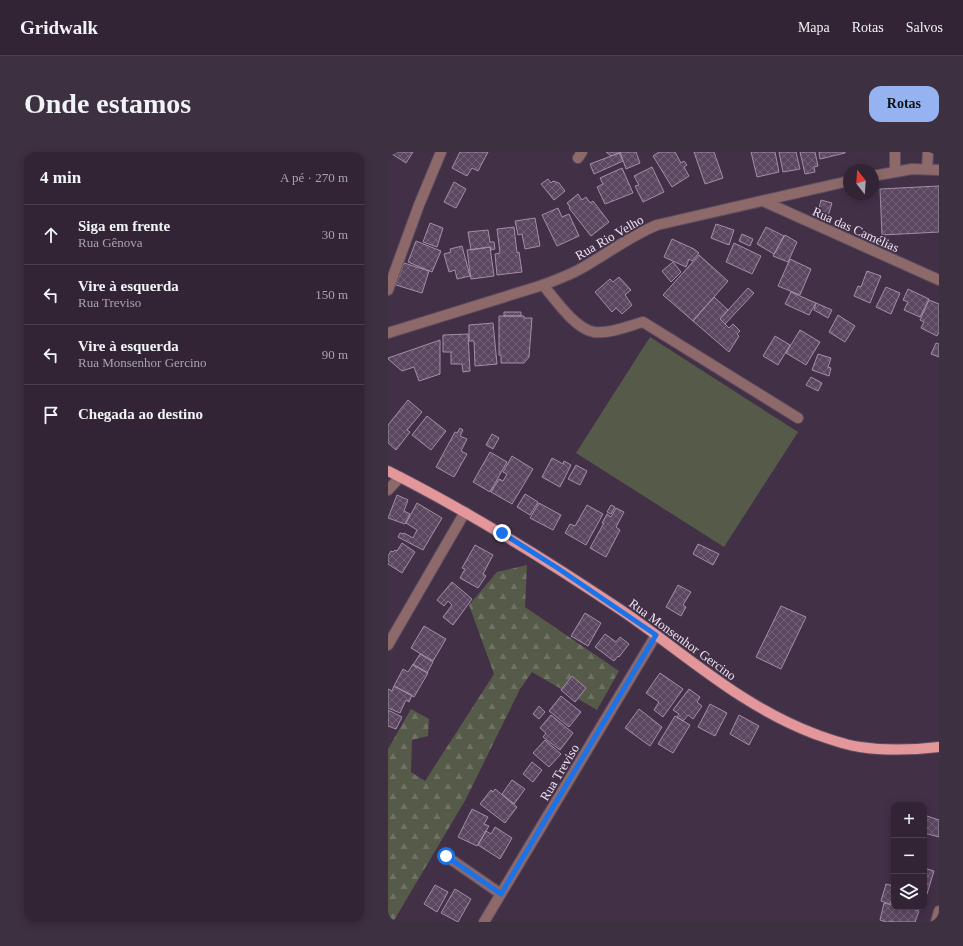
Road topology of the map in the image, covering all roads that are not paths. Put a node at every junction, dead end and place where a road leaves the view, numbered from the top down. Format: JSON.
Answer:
{"nodes":[{"id":1,"x":441,"y":152,"type":"edge"},
{"id":2,"x":895,"y":152,"type":"edge"},
{"id":3,"x":928,"y":152,"type":"edge"},
{"id":4,"x":927,"y":169,"type":"junction"},
{"id":5,"x":939,"y":170,"type":"edge"},
{"id":6,"x":895,"y":171,"type":"junction"},
{"id":7,"x":879,"y":175,"type":"edge"},
{"id":8,"x":843,"y":182,"type":"edge"},
{"id":9,"x":763,"y":201,"type":"junction"},
{"id":10,"x":939,"y":280,"type":"edge"},
{"id":11,"x":543,"y":285,"type":"junction"},
{"id":12,"x":388,"y":290,"type":"edge"},
{"id":13,"x":388,"y":333,"type":"edge"},
{"id":14,"x":798,"y":418,"type":"dead end"},
{"id":15,"x":388,"y":471,"type":"edge"},
{"id":16,"x":400,"y":477,"type":"junction"},
{"id":17,"x":388,"y":490,"type":"edge"},
{"id":18,"x":465,"y":512,"type":"junction"},
{"id":19,"x":656,"y":635,"type":"junction"},
{"id":20,"x":388,"y":645,"type":"edge"},
{"id":21,"x":939,"y":747,"type":"edge"},
{"id":22,"x":446,"y":856,"type":"dead end"},
{"id":23,"x":501,"y":894,"type":"junction"},
{"id":24,"x":939,"y":910,"type":"edge"},
{"id":25,"x":484,"y":922,"type":"edge"},
{"id":26,"x":936,"y":922,"type":"edge"}],
"edges":[{"from":1,"to":12,"type":"street"},
{"from":2,"to":6,"type":"street"},
{"from":3,"to":4,"type":"street"},
{"from":4,"to":5,"type":"street"},
{"from":4,"to":6,"type":"street"},
{"from":6,"to":7,"type":"street"},
{"from":8,"to":9,"type":"street","name":"Rua Rio Velho"},
{"from":9,"to":10,"type":"street","name":"Rua das Camélias"},
{"from":9,"to":11,"type":"street","name":"Rua Rio Velho"},
{"from":11,"to":13,"type":"street","name":"Rua Rio Velho"},
{"from":11,"to":14,"type":"street"},
{"from":15,"to":16,"type":"main road","name":"Rua Monsenhor Gercino"},
{"from":16,"to":17,"type":"street"},
{"from":16,"to":18,"type":"main road","name":"Rua Monsenhor Gercino"},
{"from":18,"to":19,"type":"main road","name":"Rua Monsenhor Gercino"},
{"from":18,"to":20,"type":"street"},
{"from":19,"to":21,"type":"main road","name":"Rua Monsenhor Gercino"},
{"from":19,"to":23,"type":"street","name":"Rua Treviso"},
{"from":22,"to":23,"type":"street"},
{"from":23,"to":25,"type":"street","name":"Rua Treviso"},
{"from":24,"to":26,"type":"street"}]}
